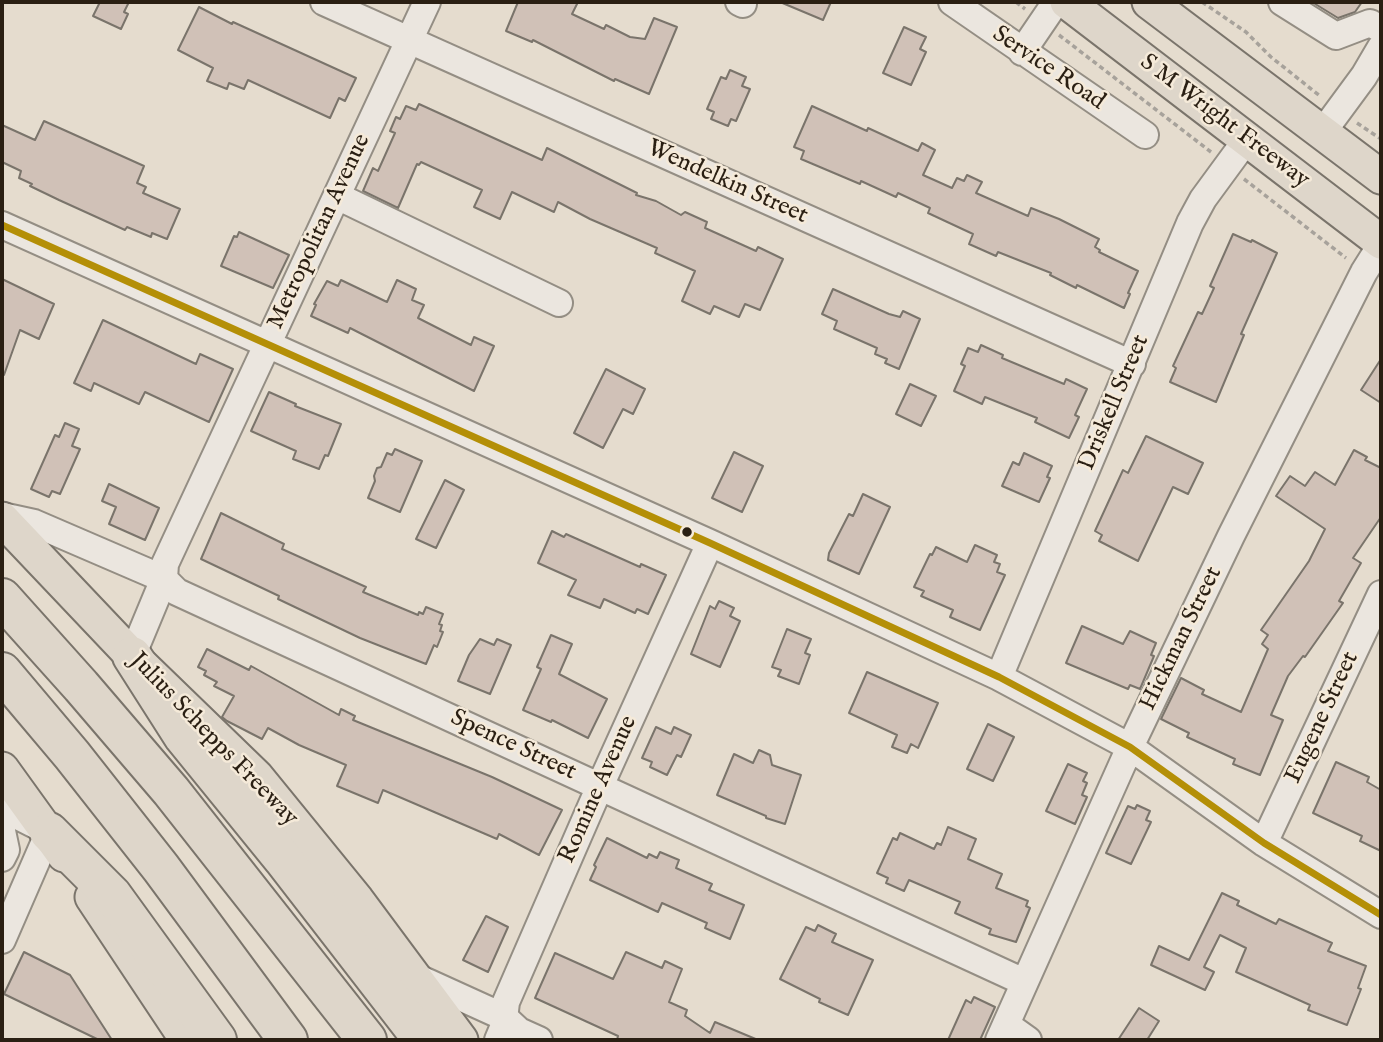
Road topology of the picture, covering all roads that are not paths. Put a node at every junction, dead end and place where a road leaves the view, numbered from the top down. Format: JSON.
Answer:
{"nodes":[{"id":1,"x":324,"y":2,"type":"edge"},
{"id":2,"x":427,"y":2,"type":"edge"},
{"id":3,"x":952,"y":2,"type":"edge"},
{"id":4,"x":1149,"y":2,"type":"edge"},
{"id":5,"x":1282,"y":2,"type":"edge"},
{"id":6,"x":1055,"y":9,"type":"edge"},
{"id":7,"x":1381,"y":29,"type":"edge"},
{"id":8,"x":409,"y":41,"type":"junction"},
{"id":9,"x":1381,"y":47,"type":"edge"},
{"id":10,"x":1022,"y":52,"type":"junction"},
{"id":11,"x":1330,"y":122,"type":"junction"},
{"id":12,"x":1145,"y":135,"type":"dead end"},
{"id":13,"x":1247,"y":139,"type":"junction"},
{"id":14,"x":1381,"y":177,"type":"edge"},
{"id":15,"x":337,"y":196,"type":"junction"},
{"id":16,"x":2,"y":225,"type":"edge"},
{"id":17,"x":1381,"y":243,"type":"edge"},
{"id":18,"x":559,"y":303,"type":"dead end"},
{"id":19,"x":267,"y":346,"type":"junction"},
{"id":20,"x":1132,"y":364,"type":"junction"},
{"id":21,"x":2,"y":517,"type":"edge"},
{"id":22,"x":710,"y":543,"type":"junction"},
{"id":23,"x":163,"y":579,"type":"junction"},
{"id":24,"x":1381,"y":594,"type":"edge"},
{"id":25,"x":2,"y":598,"type":"edge"},
{"id":26,"x":132,"y":656,"type":"junction"},
{"id":27,"x":2,"y":671,"type":"edge"},
{"id":28,"x":999,"y":677,"type":"junction"},
{"id":29,"x":1130,"y":747,"type":"junction"},
{"id":30,"x":2,"y":769,"type":"edge"},
{"id":31,"x":600,"y":786,"type":"junction"},
{"id":32,"x":3,"y":816,"type":"edge"},
{"id":33,"x":49,"y":832,"type":"junction"},
{"id":34,"x":1264,"y":843,"type":"junction"},
{"id":35,"x":2,"y":858,"type":"edge"},
{"id":36,"x":13,"y":882,"type":"edge"},
{"id":37,"x":1381,"y":915,"type":"edge"},
{"id":38,"x":2,"y":940,"type":"edge"},
{"id":39,"x":416,"y":977,"type":"junction"},
{"id":40,"x":1024,"y":982,"type":"junction"},
{"id":41,"x":501,"y":1029,"type":"edge"},
{"id":42,"x":1003,"y":1032,"type":"edge"},
{"id":43,"x":187,"y":1040,"type":"edge"},
{"id":44,"x":217,"y":1040,"type":"edge"},
{"id":45,"x":288,"y":1040,"type":"edge"},
{"id":46,"x":367,"y":1040,"type":"edge"},
{"id":47,"x":423,"y":1040,"type":"edge"},
{"id":48,"x":461,"y":1040,"type":"edge"},
{"id":49,"x":539,"y":1040,"type":"edge"},
{"id":50,"x":1028,"y":1040,"type":"edge"}],
"edges":[{"from":1,"to":8,"type":"street","name":"Wendelkin Street"},
{"from":2,"to":8,"type":"street","name":"Metropolitan Avenue"},
{"from":3,"to":10,"type":"street","name":"Service Road"},
{"from":4,"to":11,"type":"main road","name":"S M Wright Freeway"},
{"from":5,"to":7,"type":"street"},
{"from":6,"to":10,"type":"street"},
{"from":6,"to":13,"type":"main road","name":"S M Wright Freeway"},
{"from":8,"to":15,"type":"street","name":"Metropolitan Avenue"},
{"from":8,"to":20,"type":"street","name":"Wendelkin Street"},
{"from":9,"to":11,"type":"street"},
{"from":10,"to":12,"type":"street","name":"Service Road"},
{"from":11,"to":14,"type":"main road","name":"S M Wright Freeway"},
{"from":13,"to":17,"type":"main road","name":"S M Wright Freeway"},
{"from":13,"to":20,"type":"street","name":"Driskell Street"},
{"from":15,"to":18,"type":"street"},
{"from":15,"to":19,"type":"street","name":"Metropolitan Avenue"},
{"from":16,"to":19,"type":"street"},
{"from":17,"to":29,"type":"street","name":"Hickman Street"},
{"from":19,"to":22,"type":"street"},
{"from":19,"to":23,"type":"street","name":"Metropolitan Avenue"},
{"from":20,"to":28,"type":"street","name":"Driskell Street"},
{"from":21,"to":23,"type":"street","name":"Spence Street"},
{"from":21,"to":26,"type":"main road","name":"Julius Schepps Freeway"},
{"from":22,"to":28,"type":"street"},
{"from":22,"to":31,"type":"street","name":"Romine Avenue"},
{"from":23,"to":26,"type":"street","name":"Metropolitan Avenue"},
{"from":23,"to":31,"type":"street","name":"Spence Street"},
{"from":24,"to":34,"type":"street","name":"Eugene Street"},
{"from":25,"to":46,"type":"highway"},
{"from":26,"to":39,"type":"main road","name":"Julius Schepps Freeway"},
{"from":26,"to":47,"type":"highway"},
{"from":27,"to":45,"type":"highway"},
{"from":28,"to":29,"type":"street"},
{"from":29,"to":34,"type":"street"},
{"from":29,"to":40,"type":"street","name":"Hickman Street"},
{"from":30,"to":33,"type":"main road"},
{"from":31,"to":40,"type":"street","name":"Spence Street"},
{"from":31,"to":41,"type":"street","name":"Romine Avenue"},
{"from":32,"to":33,"type":"street"},
{"from":32,"to":35,"type":"street"},
{"from":33,"to":36,"type":"street"},
{"from":33,"to":43,"type":"main road"},
{"from":33,"to":44,"type":"highway"},
{"from":34,"to":37,"type":"street"},
{"from":36,"to":38,"type":"street"},
{"from":39,"to":41,"type":"street"},
{"from":39,"to":48,"type":"main road","name":"Julius Schepps Freeway"},
{"from":40,"to":42,"type":"street","name":"Hickman Street"},
{"from":41,"to":49,"type":"street"},
{"from":42,"to":50,"type":"street"}]}
